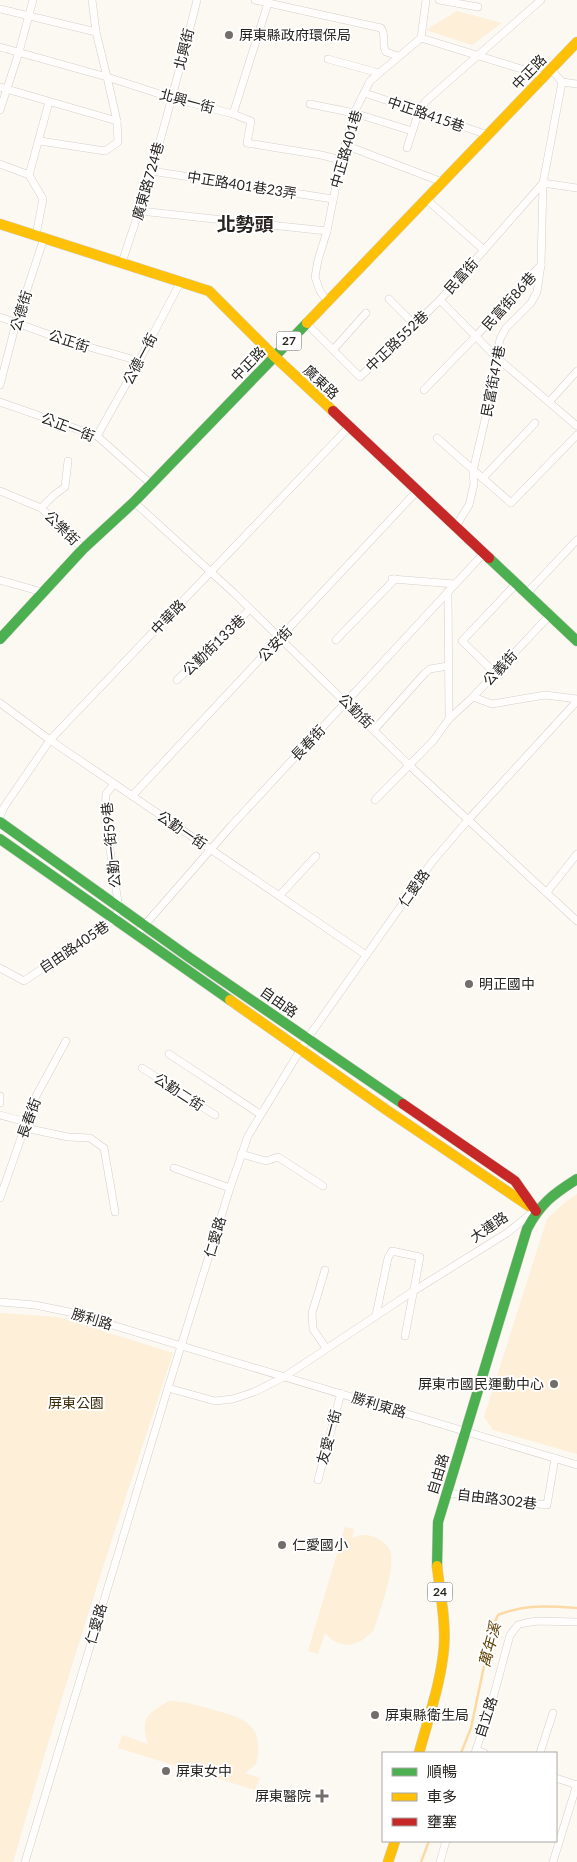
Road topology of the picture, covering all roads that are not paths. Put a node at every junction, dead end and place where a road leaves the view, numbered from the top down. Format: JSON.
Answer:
{"nodes":[{"id":1,"x":33,"y":0,"type":"edge"},
{"id":2,"x":92,"y":0,"type":"edge"},
{"id":3,"x":197,"y":0,"type":"edge"},
{"id":4,"x":255,"y":0,"type":"edge"},
{"id":5,"x":426,"y":0,"type":"edge"},
{"id":6,"x":439,"y":0,"type":"edge"},
{"id":7,"x":541,"y":0,"type":"edge"},
{"id":8,"x":269,"y":2,"type":"edge"},
{"id":9,"x":478,"y":7,"type":"dead end"},
{"id":10,"x":0,"y":9,"type":"edge"},
{"id":11,"x":28,"y":16,"type":"junction"},
{"id":12,"x":96,"y":32,"type":"junction"},
{"id":13,"x":421,"y":38,"type":"junction"},
{"id":14,"x":577,"y":42,"type":"edge"},
{"id":15,"x":0,"y":47,"type":"edge"},
{"id":16,"x":20,"y":52,"type":"junction"},
{"id":17,"x":398,"y":56,"type":"junction"},
{"id":18,"x":478,"y":56,"type":"junction"},
{"id":19,"x":328,"y":58,"type":"dead end"},
{"id":20,"x":379,"y":73,"type":"junction"},
{"id":21,"x":547,"y":73,"type":"junction"},
{"id":22,"x":107,"y":77,"type":"junction"},
{"id":23,"x":562,"y":82,"type":"junction"},
{"id":24,"x":577,"y":84,"type":"edge"},
{"id":25,"x":3,"y":89,"type":"edge"},
{"id":26,"x":365,"y":93,"type":"junction"},
{"id":27,"x":172,"y":98,"type":"junction"},
{"id":28,"x":49,"y":102,"type":"junction"},
{"id":29,"x":310,"y":104,"type":"dead end"},
{"id":30,"x":0,"y":110,"type":"edge"},
{"id":31,"x":419,"y":111,"type":"junction"},
{"id":32,"x":354,"y":113,"type":"junction"},
{"id":33,"x":233,"y":114,"type":"junction"},
{"id":34,"x":117,"y":121,"type":"junction"},
{"id":35,"x":412,"y":131,"type":"junction"},
{"id":36,"x":488,"y":135,"type":"junction"},
{"id":37,"x":40,"y":141,"type":"junction"},
{"id":38,"x":345,"y":145,"type":"junction"},
{"id":39,"x":407,"y":148,"type":"dead end"},
{"id":40,"x":341,"y":160,"type":"junction"},
{"id":41,"x":0,"y":164,"type":"edge"},
{"id":42,"x":151,"y":171,"type":"junction"},
{"id":43,"x":30,"y":174,"type":"junction"},
{"id":44,"x":442,"y":182,"type":"junction"},
{"id":45,"x":543,"y":183,"type":"junction"},
{"id":46,"x":577,"y":188,"type":"edge"},
{"id":47,"x":333,"y":199,"type":"junction"},
{"id":48,"x":426,"y":199,"type":"junction"},
{"id":49,"x":140,"y":211,"type":"junction"},
{"id":50,"x":0,"y":224,"type":"edge"},
{"id":51,"x":327,"y":232,"type":"junction"},
{"id":52,"x":40,"y":237,"type":"junction"},
{"id":53,"x":484,"y":250,"type":"junction"},
{"id":54,"x":122,"y":262,"type":"junction"},
{"id":55,"x":541,"y":265,"type":"junction"},
{"id":56,"x":181,"y":281,"type":"junction"},
{"id":57,"x":389,"y":300,"type":"dead end"},
{"id":58,"x":440,"y":300,"type":"junction"},
{"id":59,"x":327,"y":301,"type":"junction"},
{"id":60,"x":366,"y":313,"type":"dead end"},
{"id":61,"x":0,"y":317,"type":"edge"},
{"id":62,"x":16,"y":322,"type":"junction"},
{"id":63,"x":306,"y":323,"type":"junction"},
{"id":64,"x":414,"y":324,"type":"junction"},
{"id":65,"x":476,"y":336,"type":"junction"},
{"id":66,"x":333,"y":350,"type":"junction"},
{"id":67,"x":274,"y":356,"type":"junction"},
{"id":68,"x":496,"y":357,"type":"junction"},
{"id":69,"x":140,"y":361,"type":"junction"},
{"id":70,"x":577,"y":371,"type":"edge"},
{"id":71,"x":0,"y":385,"type":"edge"},
{"id":72,"x":424,"y":390,"type":"dead end"},
{"id":73,"x":0,"y":402,"type":"edge"},
{"id":74,"x":550,"y":402,"type":"junction"},
{"id":75,"x":535,"y":423,"type":"dead end"},
{"id":76,"x":577,"y":426,"type":"edge"},
{"id":77,"x":349,"y":427,"type":"junction"},
{"id":78,"x":577,"y":434,"type":"edge"},
{"id":79,"x":97,"y":436,"type":"junction"},
{"id":80,"x":437,"y":438,"type":"dead end"},
{"id":81,"x":68,"y":461,"type":"dead end"},
{"id":82,"x":473,"y":471,"type":"junction"},
{"id":83,"x":483,"y":478,"type":"junction"},
{"id":84,"x":151,"y":484,"type":"junction"},
{"id":85,"x":418,"y":490,"type":"junction"},
{"id":86,"x":0,"y":491,"type":"edge"},
{"id":87,"x":134,"y":502,"type":"junction"},
{"id":88,"x":41,"y":508,"type":"junction"},
{"id":89,"x":456,"y":526,"type":"junction"},
{"id":90,"x":577,"y":540,"type":"edge"},
{"id":91,"x":84,"y":549,"type":"junction"},
{"id":92,"x":484,"y":553,"type":"junction"},
{"id":93,"x":211,"y":572,"type":"junction"},
{"id":94,"x":0,"y":580,"type":"edge"},
{"id":95,"x":455,"y":584,"type":"junction"},
{"id":96,"x":516,"y":584,"type":"junction"},
{"id":97,"x":448,"y":591,"type":"junction"},
{"id":98,"x":42,"y":592,"type":"junction"},
{"id":99,"x":526,"y":594,"type":"junction"},
{"id":100,"x":250,"y":609,"type":"junction"},
{"id":101,"x":549,"y":616,"type":"junction"},
{"id":102,"x":281,"y":638,"type":"junction"},
{"id":103,"x":0,"y":639,"type":"edge"},
{"id":104,"x":336,"y":640,"type":"dead end"},
{"id":105,"x":577,"y":641,"type":"edge"},
{"id":106,"x":448,"y":666,"type":"junction"},
{"id":107,"x":495,"y":673,"type":"junction"},
{"id":108,"x":177,"y":680,"type":"dead end"},
{"id":109,"x":473,"y":697,"type":"junction"},
{"id":110,"x":577,"y":700,"type":"edge"},
{"id":111,"x":346,"y":701,"type":"junction"},
{"id":112,"x":0,"y":703,"type":"edge"},
{"id":113,"x":449,"y":719,"type":"junction"},
{"id":114,"x":374,"y":730,"type":"junction"},
{"id":115,"x":50,"y":740,"type":"junction"},
{"id":116,"x":409,"y":765,"type":"junction"},
{"id":117,"x":114,"y":784,"type":"junction"},
{"id":118,"x":132,"y":796,"type":"junction"},
{"id":119,"x":376,"y":800,"type":"dead end"},
{"id":120,"x":0,"y":816,"type":"edge"},
{"id":121,"x":468,"y":820,"type":"junction"},
{"id":122,"x":0,"y":822,"type":"edge"},
{"id":123,"x":0,"y":839,"type":"edge"},
{"id":124,"x":210,"y":849,"type":"junction"},
{"id":125,"x":577,"y":854,"type":"edge"},
{"id":126,"x":316,"y":856,"type":"dead end"},
{"id":127,"x":547,"y":892,"type":"junction"},
{"id":128,"x":279,"y":896,"type":"junction"},
{"id":129,"x":119,"y":908,"type":"junction"},
{"id":130,"x":114,"y":920,"type":"junction"},
{"id":131,"x":577,"y":922,"type":"edge"},
{"id":132,"x":143,"y":925,"type":"junction"},
{"id":133,"x":136,"y":935,"type":"junction"},
{"id":134,"x":366,"y":955,"type":"junction"},
{"id":135,"x":0,"y":968,"type":"edge"},
{"id":136,"x":307,"y":1039,"type":"junction"},
{"id":137,"x":66,"y":1041,"type":"dead end"},
{"id":138,"x":300,"y":1050,"type":"junction"},
{"id":139,"x":169,"y":1054,"type":"dead end"},
{"id":140,"x":142,"y":1068,"type":"dead end"},
{"id":141,"x":0,"y":1096,"type":"edge"},
{"id":142,"x":0,"y":1104,"type":"edge"},
{"id":143,"x":260,"y":1114,"type":"junction"},
{"id":144,"x":0,"y":1115,"type":"edge"},
{"id":145,"x":215,"y":1115,"type":"dead end"},
{"id":146,"x":26,"y":1125,"type":"junction"},
{"id":147,"x":241,"y":1154,"type":"junction"},
{"id":148,"x":174,"y":1168,"type":"dead end"},
{"id":149,"x":577,"y":1179,"type":"edge"},
{"id":150,"x":323,"y":1186,"type":"dead end"},
{"id":151,"x":230,"y":1188,"type":"junction"},
{"id":152,"x":0,"y":1198,"type":"edge"},
{"id":153,"x":536,"y":1211,"type":"junction"},
{"id":154,"x":114,"y":1212,"type":"dead end"},
{"id":155,"x":325,"y":1270,"type":"dead end"},
{"id":156,"x":412,"y":1292,"type":"junction"},
{"id":157,"x":0,"y":1302,"type":"edge"},
{"id":158,"x":376,"y":1316,"type":"junction"},
{"id":159,"x":405,"y":1336,"type":"dead end"},
{"id":160,"x":181,"y":1346,"type":"junction"},
{"id":161,"x":326,"y":1348,"type":"junction"},
{"id":162,"x":284,"y":1377,"type":"junction"},
{"id":163,"x":168,"y":1388,"type":"junction"},
{"id":164,"x":341,"y":1393,"type":"junction"},
{"id":165,"x":465,"y":1432,"type":"junction"},
{"id":166,"x":555,"y":1458,"type":"junction"},
{"id":167,"x":577,"y":1465,"type":"edge"},
{"id":168,"x":318,"y":1480,"type":"dead end"},
{"id":169,"x":446,"y":1493,"type":"junction"},
{"id":170,"x":577,"y":1622,"type":"edge"},
{"id":171,"x":553,"y":1713,"type":"dead end"},
{"id":172,"x":419,"y":1752,"type":"edge"},
{"id":173,"x":475,"y":1752,"type":"edge"},
{"id":174,"x":540,"y":1752,"type":"edge"},
{"id":175,"x":557,"y":1778,"type":"edge"},
{"id":176,"x":577,"y":1785,"type":"edge"},
{"id":177,"x":395,"y":1842,"type":"edge"},
{"id":178,"x":446,"y":1842,"type":"edge"},
{"id":179,"x":25,"y":1862,"type":"edge"},
{"id":180,"x":388,"y":1862,"type":"edge"},
{"id":181,"x":440,"y":1862,"type":"edge"},
{"id":182,"x":553,"y":1862,"type":"edge"}],
"edges":[{"from":1,"to":11,"type":"street"},
{"from":2,"to":12,"type":"street"},
{"from":3,"to":27,"type":"street","name":"北興街"},
{"from":4,"to":8,"type":"street"},
{"from":5,"to":13,"type":"street"},
{"from":6,"to":9,"type":"street"},
{"from":7,"to":18,"type":"street"},
{"from":8,"to":17,"type":"street"},
{"from":8,"to":33,"type":"street","name":"北興一街"},
{"from":10,"to":11,"type":"street"},
{"from":11,"to":12,"type":"street"},
{"from":11,"to":16,"type":"street"},
{"from":12,"to":22,"type":"street"},
{"from":13,"to":17,"type":"street","name":"中正路401巷"},
{"from":13,"to":18,"type":"street"},
{"from":14,"to":21,"type":"street","name":"中正路","number":"27"},
{"from":15,"to":16,"type":"street","name":"北興一街"},
{"from":16,"to":22,"type":"street","name":"北興一街"},
{"from":16,"to":25,"type":"street"},
{"from":17,"to":20,"type":"street","name":"中正路401巷"},
{"from":18,"to":21,"type":"street"},
{"from":18,"to":31,"type":"street"},
{"from":19,"to":20,"type":"street"},
{"from":20,"to":26,"type":"street","name":"中正路401巷"},
{"from":21,"to":23,"type":"street"},
{"from":21,"to":36,"type":"street","name":"中正路","number":"27"},
{"from":22,"to":27,"type":"street","name":"北興一街"},
{"from":22,"to":34,"type":"street"},
{"from":23,"to":24,"type":"street"},
{"from":23,"to":45,"type":"street","name":"民富街47巷"},
{"from":25,"to":28,"type":"street"},
{"from":25,"to":30,"type":"street"},
{"from":26,"to":31,"type":"street","name":"中正路415巷"},
{"from":26,"to":32,"type":"street","name":"中正路401巷"},
{"from":27,"to":33,"type":"street","name":"北興一街"},
{"from":27,"to":42,"type":"street","name":"廣東路724巷"},
{"from":28,"to":34,"type":"street"},
{"from":28,"to":37,"type":"street"},
{"from":29,"to":32,"type":"street"},
{"from":31,"to":35,"type":"street"},
{"from":31,"to":36,"type":"street","name":"中正路415巷"},
{"from":32,"to":35,"type":"street"},
{"from":32,"to":38,"type":"street","name":"中正路401巷"},
{"from":33,"to":40,"type":"street"},
{"from":34,"to":37,"type":"street"},
{"from":35,"to":39,"type":"street"},
{"from":36,"to":44,"type":"street","name":"中正路","number":"27"},
{"from":37,"to":43,"type":"street"},
{"from":38,"to":40,"type":"street","name":"中正路401巷"},
{"from":38,"to":44,"type":"street"},
{"from":40,"to":47,"type":"street","name":"中正路401巷"},
{"from":41,"to":43,"type":"street"},
{"from":42,"to":47,"type":"street","name":"中正路401巷23弄"},
{"from":42,"to":49,"type":"street","name":"廣東路724巷"},
{"from":43,"to":52,"type":"street","name":"公德街"},
{"from":44,"to":48,"type":"street","name":"中正路","number":"27"},
{"from":45,"to":46,"type":"street"},
{"from":45,"to":53,"type":"street","name":"民富街"},
{"from":45,"to":55,"type":"street","name":"民富街47巷"},
{"from":47,"to":51,"type":"street","name":"中正路401巷"},
{"from":48,"to":53,"type":"street"},
{"from":48,"to":59,"type":"street","name":"中正路","number":"27"},
{"from":49,"to":51,"type":"street"},
{"from":49,"to":54,"type":"street","name":"廣東路724巷"},
{"from":50,"to":52,"type":"street","name":"廣東路"},
{"from":51,"to":59,"type":"street","name":"中正路401巷"},
{"from":52,"to":54,"type":"street","name":"廣東路"},
{"from":52,"to":62,"type":"street","name":"公德街"},
{"from":53,"to":58,"type":"street","name":"民富街"},
{"from":54,"to":56,"type":"street","name":"廣東路"},
{"from":55,"to":65,"type":"street","name":"民富街86巷"},
{"from":55,"to":68,"type":"street","name":"民富街47巷"},
{"from":56,"to":67,"type":"street","name":"廣東路"},
{"from":56,"to":69,"type":"street","name":"公德一街"},
{"from":57,"to":64,"type":"street"},
{"from":58,"to":64,"type":"street","name":"中正路552巷"},
{"from":58,"to":65,"type":"street","name":"民富街"},
{"from":59,"to":63,"type":"street","name":"中正路","number":"27"},
{"from":60,"to":66,"type":"street"},
{"from":61,"to":62,"type":"street","name":"公正街"},
{"from":62,"to":69,"type":"street","name":"公正街"},
{"from":62,"to":71,"type":"street","name":"公德街"},
{"from":63,"to":66,"type":"street","name":"中正路552巷"},
{"from":63,"to":67,"type":"street","name":"中正路","number":"27"},
{"from":64,"to":66,"type":"street","name":"中正路552巷"},
{"from":65,"to":68,"type":"street","name":"民富街"},
{"from":65,"to":72,"type":"street","name":"民富街86巷"},
{"from":67,"to":77,"type":"street","name":"廣東路"},
{"from":67,"to":84,"type":"street","name":"中正路","number":"27"},
{"from":68,"to":74,"type":"street","name":"民富街"},
{"from":68,"to":82,"type":"street","name":"民富街47巷"},
{"from":69,"to":79,"type":"street","name":"公德一街"},
{"from":70,"to":74,"type":"street"},
{"from":73,"to":79,"type":"street","name":"公正一街"},
{"from":74,"to":76,"type":"street","name":"民富街"},
{"from":75,"to":83,"type":"street"},
{"from":77,"to":85,"type":"street","name":"廣東路"},
{"from":77,"to":93,"type":"street","name":"中華路"},
{"from":78,"to":83,"type":"street"},
{"from":79,"to":84,"type":"street","name":"公正一街"},
{"from":80,"to":82,"type":"street"},
{"from":81,"to":88,"type":"street","name":"公樂街"},
{"from":82,"to":83,"type":"street"},
{"from":82,"to":89,"type":"street","name":"民富街47巷"},
{"from":84,"to":87,"type":"street","name":"中正路","number":"27"},
{"from":85,"to":89,"type":"street","name":"廣東路"},
{"from":85,"to":102,"type":"street","name":"公安街"},
{"from":86,"to":88,"type":"street","name":"公樂街"},
{"from":87,"to":91,"type":"street","name":"中正路","number":"27"},
{"from":87,"to":93,"type":"street","name":"公勤街"},
{"from":88,"to":91,"type":"street","name":"公樂街"},
{"from":89,"to":92,"type":"street","name":"廣東路"},
{"from":90,"to":99,"type":"street"},
{"from":91,"to":98,"type":"street","name":"中正路","number":"27"},
{"from":92,"to":95,"type":"street","name":"長春街"},
{"from":92,"to":96,"type":"street","name":"廣東路"},
{"from":93,"to":100,"type":"street","name":"公勤街"},
{"from":93,"to":115,"type":"street","name":"中華路"},
{"from":94,"to":98,"type":"street"},
{"from":95,"to":97,"type":"street","name":"長春街"},
{"from":95,"to":104,"type":"street"},
{"from":96,"to":99,"type":"street","name":"廣東路"},
{"from":96,"to":107,"type":"street"},
{"from":97,"to":106,"type":"street"},
{"from":97,"to":111,"type":"street","name":"長春街"},
{"from":98,"to":103,"type":"street","name":"中正路","number":"27"},
{"from":99,"to":101,"type":"street","name":"廣東路"},
{"from":100,"to":102,"type":"street","name":"公勤街"},
{"from":100,"to":108,"type":"street","name":"公勤街133巷"},
{"from":101,"to":105,"type":"street","name":"廣東路"},
{"from":101,"to":107,"type":"street","name":"公義街"},
{"from":102,"to":111,"type":"street","name":"公勤街"},
{"from":102,"to":118,"type":"street","name":"公安街"},
{"from":106,"to":113,"type":"street"},
{"from":106,"to":114,"type":"street"},
{"from":107,"to":109,"type":"street","name":"公義街"},
{"from":109,"to":110,"type":"street"},
{"from":109,"to":113,"type":"street","name":"公義街"},
{"from":110,"to":121,"type":"street","name":"仁愛路"},
{"from":111,"to":114,"type":"street","name":"公勤街"},
{"from":111,"to":124,"type":"street","name":"長春街"},
{"from":112,"to":115,"type":"street","name":"公勤一街"},
{"from":113,"to":116,"type":"street","name":"公義街"},
{"from":114,"to":116,"type":"street","name":"公勤街"},
{"from":115,"to":117,"type":"street","name":"公勤一街"},
{"from":115,"to":120,"type":"street","name":"中華路"},
{"from":116,"to":119,"type":"street","name":"公義街"},
{"from":116,"to":121,"type":"street","name":"公勤街"},
{"from":117,"to":118,"type":"street","name":"公勤一街"},
{"from":117,"to":129,"type":"street","name":"公勤一街59巷"},
{"from":118,"to":124,"type":"street","name":"公勤一街"},
{"from":121,"to":127,"type":"street","name":"公勤街"},
{"from":121,"to":134,"type":"street","name":"仁愛路"},
{"from":122,"to":129,"type":"street","name":"自由路"},
{"from":123,"to":130,"type":"street","name":"自由路"},
{"from":124,"to":128,"type":"street","name":"公勤一街"},
{"from":124,"to":132,"type":"street","name":"長春街"},
{"from":125,"to":127,"type":"street"},
{"from":126,"to":128,"type":"street"},
{"from":127,"to":131,"type":"street","name":"公勤街"},
{"from":128,"to":134,"type":"street","name":"公勤一街"},
{"from":129,"to":130,"type":"street","name":"自由路405巷"},
{"from":129,"to":132,"type":"street","name":"自由路"},
{"from":130,"to":133,"type":"street","name":"自由路"},
{"from":130,"to":135,"type":"street","name":"自由路405巷"},
{"from":132,"to":133,"type":"street","name":"長春街"},
{"from":132,"to":136,"type":"street","name":"自由路"},
{"from":133,"to":138,"type":"street","name":"自由路"},
{"from":134,"to":136,"type":"street","name":"仁愛路"},
{"from":136,"to":138,"type":"street","name":"仁愛路"},
{"from":136,"to":153,"type":"street","name":"自由路"},
{"from":137,"to":146,"type":"street","name":"長春街"},
{"from":138,"to":143,"type":"street","name":"仁愛路"},
{"from":138,"to":153,"type":"street","name":"自由路"},
{"from":139,"to":143,"type":"street"},
{"from":140,"to":145,"type":"street","name":"公勤二街"},
{"from":141,"to":142,"type":"street"},
{"from":143,"to":147,"type":"street","name":"仁愛路"},
{"from":144,"to":146,"type":"street"},
{"from":146,"to":152,"type":"street","name":"長春街"},
{"from":146,"to":154,"type":"street"},
{"from":147,"to":150,"type":"street"},
{"from":147,"to":151,"type":"street","name":"仁愛路"},
{"from":148,"to":151,"type":"street"},
{"from":149,"to":153,"type":"street","name":"大連路","number":"24"},
{"from":151,"to":160,"type":"street","name":"仁愛路"},
{"from":153,"to":156,"type":"street","name":"大連路"},
{"from":153,"to":165,"type":"street","name":"自由路","number":"24"},
{"from":155,"to":161,"type":"street"},
{"from":156,"to":158,"type":"street","name":"大連路"},
{"from":156,"to":158,"type":"street"},
{"from":156,"to":159,"type":"street"},
{"from":157,"to":160,"type":"street","name":"勝利路"},
{"from":158,"to":161,"type":"street","name":"大連路"},
{"from":160,"to":162,"type":"street","name":"勝利東路"},
{"from":160,"to":163,"type":"street","name":"仁愛路"},
{"from":161,"to":162,"type":"street","name":"大連路"},
{"from":162,"to":163,"type":"street"},
{"from":162,"to":164,"type":"street","name":"勝利東路"},
{"from":163,"to":179,"type":"street","name":"仁愛路"},
{"from":164,"to":165,"type":"street","name":"勝利東路"},
{"from":164,"to":168,"type":"street","name":"友愛一街"},
{"from":165,"to":166,"type":"street","name":"勝利東路"},
{"from":165,"to":169,"type":"street","name":"自由路","number":"24"},
{"from":166,"to":167,"type":"street","name":"勝利東路"},
{"from":166,"to":169,"type":"street","name":"自由路302巷"},
{"from":169,"to":172,"type":"street","name":"自由路","number":"24"},
{"from":170,"to":173,"type":"street","name":"自立路"},
{"from":171,"to":174,"type":"street"},
{"from":175,"to":176,"type":"street"},
{"from":176,"to":182,"type":"street"},
{"from":177,"to":180,"type":"street"},
{"from":178,"to":181,"type":"street"}]}
